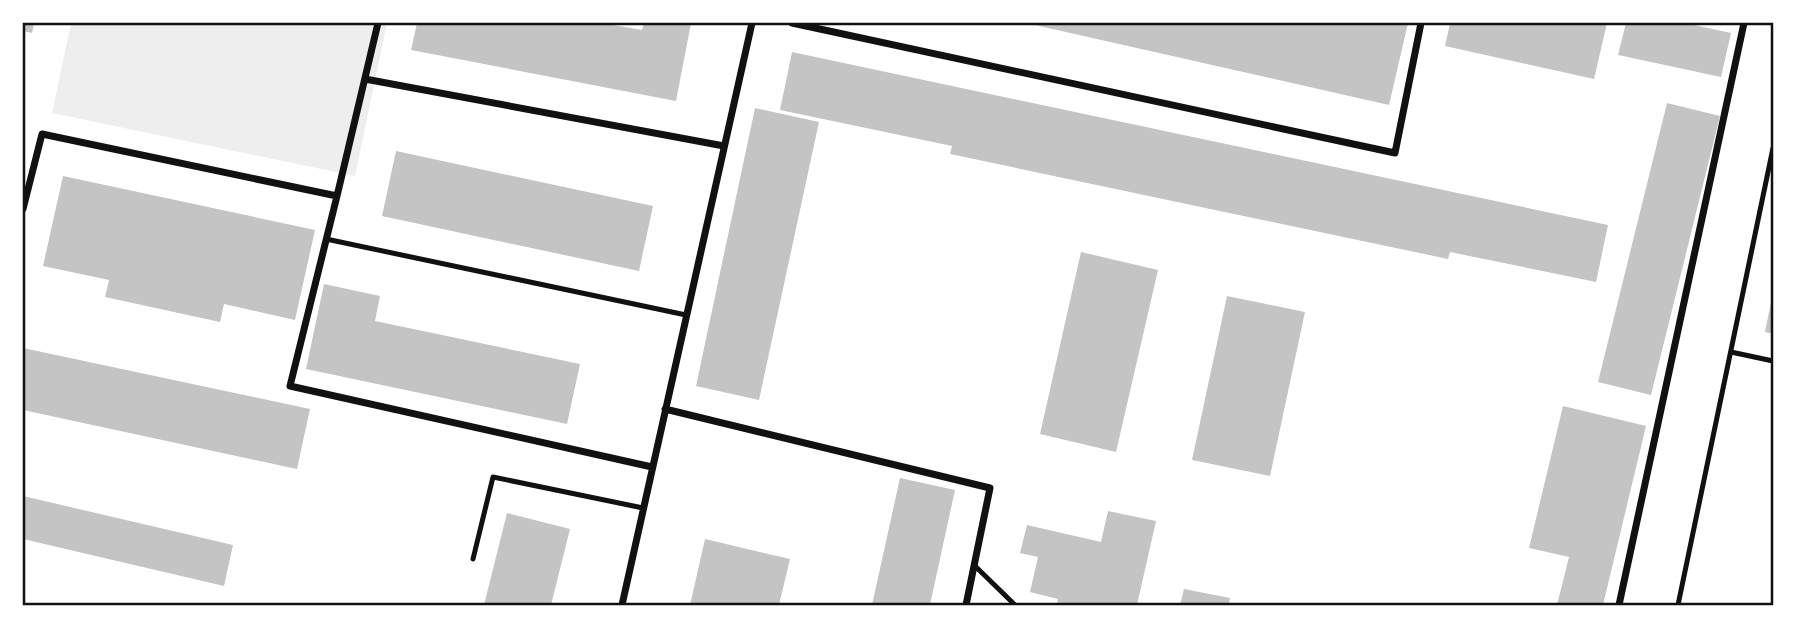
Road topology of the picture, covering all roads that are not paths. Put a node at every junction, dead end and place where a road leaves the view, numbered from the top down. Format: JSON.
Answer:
{"nodes":[{"id":1,"x":378,"y":23,"type":"edge"},
{"id":2,"x":751,"y":23,"type":"edge"},
{"id":3,"x":792,"y":23,"type":"edge"},
{"id":4,"x":1421,"y":23,"type":"edge"},
{"id":5,"x":1744,"y":23,"type":"edge"},
{"id":6,"x":365,"y":79,"type":"junction"},
{"id":7,"x":724,"y":146,"type":"junction"},
{"id":8,"x":1773,"y":148,"type":"edge"},
{"id":9,"x":337,"y":196,"type":"junction"},
{"id":10,"x":23,"y":209,"type":"edge"},
{"id":11,"x":326,"y":239,"type":"junction"},
{"id":12,"x":686,"y":315,"type":"junction"},
{"id":13,"x":1731,"y":352,"type":"junction"},
{"id":14,"x":1773,"y":361,"type":"edge"},
{"id":15,"x":665,"y":409,"type":"junction"},
{"id":16,"x":652,"y":467,"type":"junction"},
{"id":17,"x":643,"y":508,"type":"junction"},
{"id":18,"x":472,"y":559,"type":"dead end"},
{"id":19,"x":974,"y":565,"type":"junction"},
{"id":20,"x":622,"y":605,"type":"edge"},
{"id":21,"x":966,"y":605,"type":"edge"},
{"id":22,"x":1015,"y":605,"type":"edge"},
{"id":23,"x":1619,"y":605,"type":"edge"},
{"id":24,"x":1678,"y":605,"type":"edge"}],
"edges":[{"from":1,"to":6,"type":"street"},
{"from":2,"to":7,"type":"street"},
{"from":3,"to":4,"type":"street"},
{"from":5,"to":23,"type":"street"},
{"from":6,"to":7,"type":"street"},
{"from":6,"to":9,"type":"street"},
{"from":7,"to":12,"type":"street"},
{"from":8,"to":13,"type":"lane"},
{"from":9,"to":10,"type":"street"},
{"from":9,"to":11,"type":"street"},
{"from":11,"to":12,"type":"lane"},
{"from":11,"to":16,"type":"street"},
{"from":12,"to":15,"type":"street"},
{"from":13,"to":14,"type":"lane"},
{"from":13,"to":24,"type":"lane"},
{"from":15,"to":16,"type":"street"},
{"from":15,"to":19,"type":"street"},
{"from":16,"to":17,"type":"street"},
{"from":17,"to":18,"type":"lane"},
{"from":17,"to":20,"type":"street"},
{"from":19,"to":21,"type":"street"},
{"from":19,"to":22,"type":"lane"}]}
